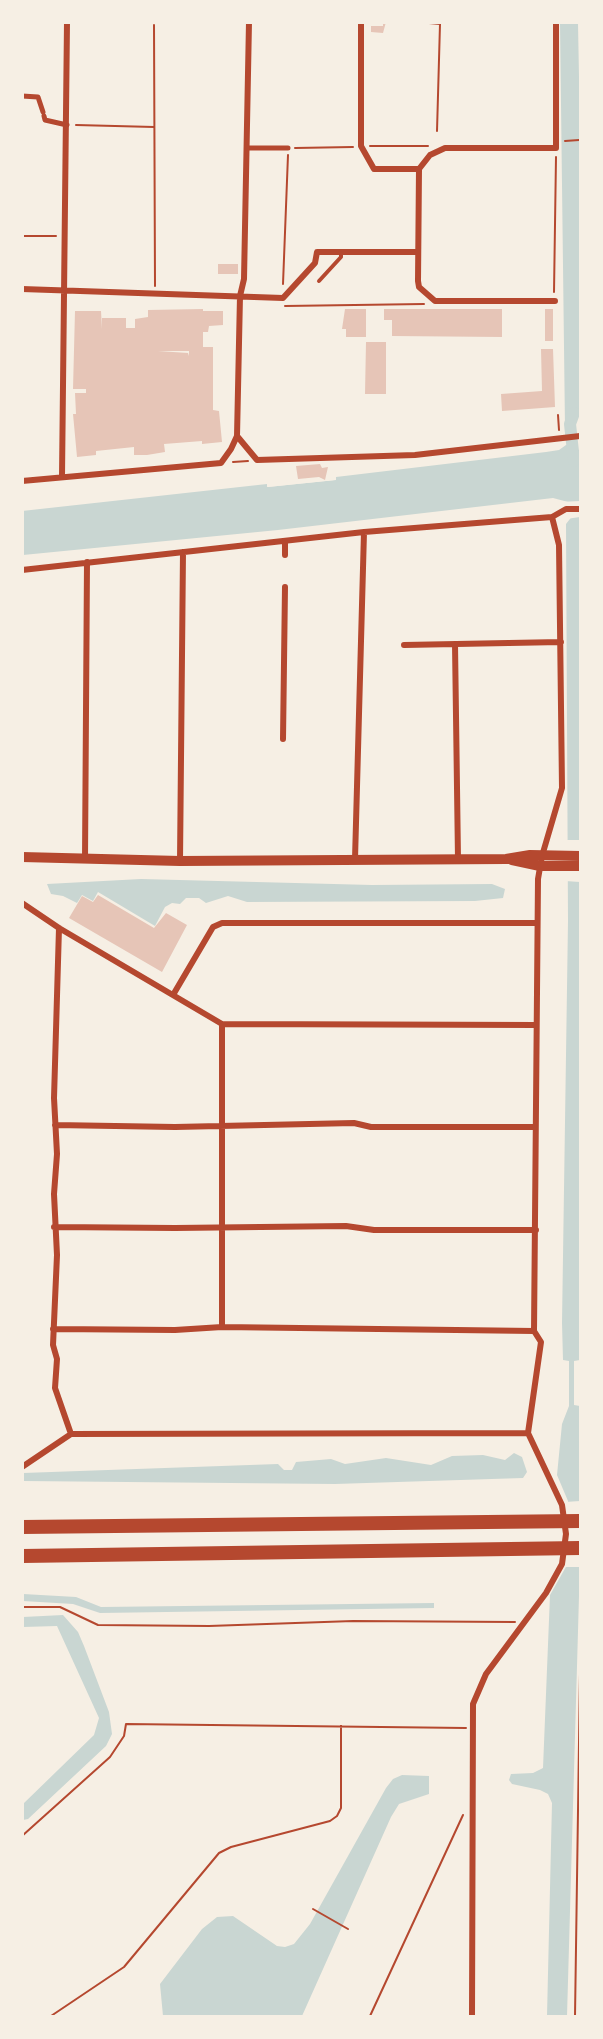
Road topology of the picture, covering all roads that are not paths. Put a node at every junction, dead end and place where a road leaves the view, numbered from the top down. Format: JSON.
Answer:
{"nodes":[{"id":1,"x":249,"y":22,"type":"edge"},
{"id":2,"x":361,"y":22,"type":"edge"},
{"id":3,"x":556,"y":22,"type":"edge"},
{"id":4,"x":67,"y":25,"type":"edge"},
{"id":5,"x":22,"y":96,"type":"edge"},
{"id":6,"x":67,"y":125,"type":"junction"},
{"id":7,"x":247,"y":148,"type":"junction"},
{"id":8,"x":288,"y":148,"type":"road end"},
{"id":9,"x":419,"y":169,"type":"junction"},
{"id":10,"x":341,"y":252,"type":"junction"},
{"id":11,"x":418,"y":252,"type":"junction"},
{"id":12,"x":319,"y":281,"type":"dead end"},
{"id":13,"x":22,"y":289,"type":"edge"},
{"id":14,"x":65,"y":289,"type":"junction"},
{"id":15,"x":240,"y":296,"type":"junction"},
{"id":16,"x":555,"y":301,"type":"road end"},
{"id":17,"x":237,"y":436,"type":"junction"},
{"id":18,"x":578,"y":436,"type":"edge"},
{"id":19,"x":62,"y":476,"type":"junction"},
{"id":20,"x":22,"y":481,"type":"edge"},
{"id":21,"x":580,"y":509,"type":"edge"},
{"id":22,"x":552,"y":517,"type":"junction"},
{"id":23,"x":363,"y":532,"type":"junction"},
{"id":24,"x":285,"y":541,"type":"junction"},
{"id":25,"x":183,"y":552,"type":"junction"},
{"id":26,"x":285,"y":555,"type":"dead end"},
{"id":27,"x":87,"y":562,"type":"junction"},
{"id":28,"x":22,"y":570,"type":"edge"},
{"id":29,"x":285,"y":587,"type":"dead end"},
{"id":30,"x":561,"y":642,"type":"junction"},
{"id":31,"x":455,"y":644,"type":"junction"},
{"id":32,"x":404,"y":645,"type":"dead end"},
{"id":33,"x":283,"y":739,"type":"dead end"},
{"id":34,"x":580,"y":856,"type":"edge"},
{"id":35,"x":22,"y":857,"type":"edge"},
{"id":36,"x":85,"y":859,"type":"junction"},
{"id":37,"x":356,"y":859,"type":"junction"},
{"id":38,"x":458,"y":859,"type":"junction"},
{"id":39,"x":180,"y":861,"type":"junction"},
{"id":40,"x":541,"y":861,"type":"junction"},
{"id":41,"x":563,"y":861,"type":"junction"},
{"id":42,"x":22,"y":864,"type":"edge"},
{"id":43,"x":580,"y":866,"type":"edge"},
{"id":44,"x":22,"y":903,"type":"edge"},
{"id":45,"x":537,"y":923,"type":"junction"},
{"id":46,"x":59,"y":928,"type":"junction"},
{"id":47,"x":173,"y":995,"type":"junction"},
{"id":48,"x":222,"y":1024,"type":"junction"},
{"id":49,"x":536,"y":1025,"type":"junction"},
{"id":50,"x":55,"y":1125,"type":"junction"},
{"id":51,"x":222,"y":1125,"type":"junction"},
{"id":52,"x":535,"y":1127,"type":"junction"},
{"id":53,"x":54,"y":1227,"type":"junction"},
{"id":54,"x":222,"y":1227,"type":"junction"},
{"id":55,"x":536,"y":1230,"type":"junction"},
{"id":56,"x":222,"y":1328,"type":"junction"},
{"id":57,"x":53,"y":1329,"type":"junction"},
{"id":58,"x":534,"y":1331,"type":"junction"},
{"id":59,"x":528,"y":1433,"type":"junction"},
{"id":60,"x":71,"y":1434,"type":"junction"},
{"id":61,"x":22,"y":1467,"type":"edge"},
{"id":62,"x":580,"y":1521,"type":"edge"},
{"id":63,"x":22,"y":1527,"type":"edge"},
{"id":64,"x":580,"y":1548,"type":"edge"},
{"id":65,"x":22,"y":1556,"type":"edge"},
{"id":66,"x":472,"y":2016,"type":"edge"}],
"edges":[{"from":1,"to":7,"type":"street"},
{"from":2,"to":9,"type":"street"},
{"from":3,"to":9,"type":"street"},
{"from":4,"to":6,"type":"street"},
{"from":5,"to":6,"type":"street"},
{"from":6,"to":14,"type":"street"},
{"from":7,"to":8,"type":"street"},
{"from":7,"to":15,"type":"street"},
{"from":9,"to":11,"type":"street"},
{"from":10,"to":11,"type":"street"},
{"from":10,"to":12,"type":"lane"},
{"from":10,"to":15,"type":"street"},
{"from":11,"to":16,"type":"street"},
{"from":13,"to":14,"type":"street"},
{"from":14,"to":15,"type":"street"},
{"from":14,"to":19,"type":"street"},
{"from":15,"to":17,"type":"street"},
{"from":17,"to":18,"type":"street"},
{"from":17,"to":19,"type":"street"},
{"from":19,"to":20,"type":"street"},
{"from":21,"to":22,"type":"street"},
{"from":22,"to":23,"type":"street"},
{"from":22,"to":30,"type":"street"},
{"from":23,"to":24,"type":"street"},
{"from":23,"to":37,"type":"street"},
{"from":24,"to":25,"type":"street"},
{"from":24,"to":26,"type":"street"},
{"from":25,"to":27,"type":"street"},
{"from":25,"to":39,"type":"street"},
{"from":27,"to":28,"type":"street"},
{"from":27,"to":36,"type":"street"},
{"from":29,"to":33,"type":"street"},
{"from":30,"to":31,"type":"street"},
{"from":30,"to":40,"type":"street"},
{"from":31,"to":32,"type":"street"},
{"from":31,"to":38,"type":"street"},
{"from":34,"to":41,"type":"main road"},
{"from":35,"to":36,"type":"main road"},
{"from":36,"to":39,"type":"main road"},
{"from":36,"to":42,"type":"main road"},
{"from":37,"to":38,"type":"main road"},
{"from":37,"to":39,"type":"main road"},
{"from":38,"to":40,"type":"main road"},
{"from":40,"to":41,"type":"main road"},
{"from":40,"to":45,"type":"street"},
{"from":41,"to":43,"type":"main road"},
{"from":44,"to":46,"type":"street"},
{"from":45,"to":47,"type":"street"},
{"from":45,"to":49,"type":"street"},
{"from":46,"to":47,"type":"street"},
{"from":46,"to":50,"type":"street"},
{"from":47,"to":48,"type":"street"},
{"from":48,"to":49,"type":"street"},
{"from":48,"to":51,"type":"street"},
{"from":49,"to":52,"type":"street"},
{"from":50,"to":51,"type":"street"},
{"from":50,"to":53,"type":"street"},
{"from":51,"to":52,"type":"street"},
{"from":51,"to":54,"type":"street"},
{"from":52,"to":55,"type":"street"},
{"from":53,"to":54,"type":"street"},
{"from":53,"to":57,"type":"street"},
{"from":54,"to":55,"type":"street"},
{"from":54,"to":56,"type":"street"},
{"from":55,"to":58,"type":"street"},
{"from":56,"to":57,"type":"street"},
{"from":56,"to":58,"type":"street"},
{"from":57,"to":60,"type":"street"},
{"from":58,"to":59,"type":"street"},
{"from":59,"to":60,"type":"street"},
{"from":59,"to":66,"type":"street"},
{"from":60,"to":61,"type":"street"},
{"from":62,"to":63,"type":"highway"},
{"from":64,"to":65,"type":"highway"}]}
